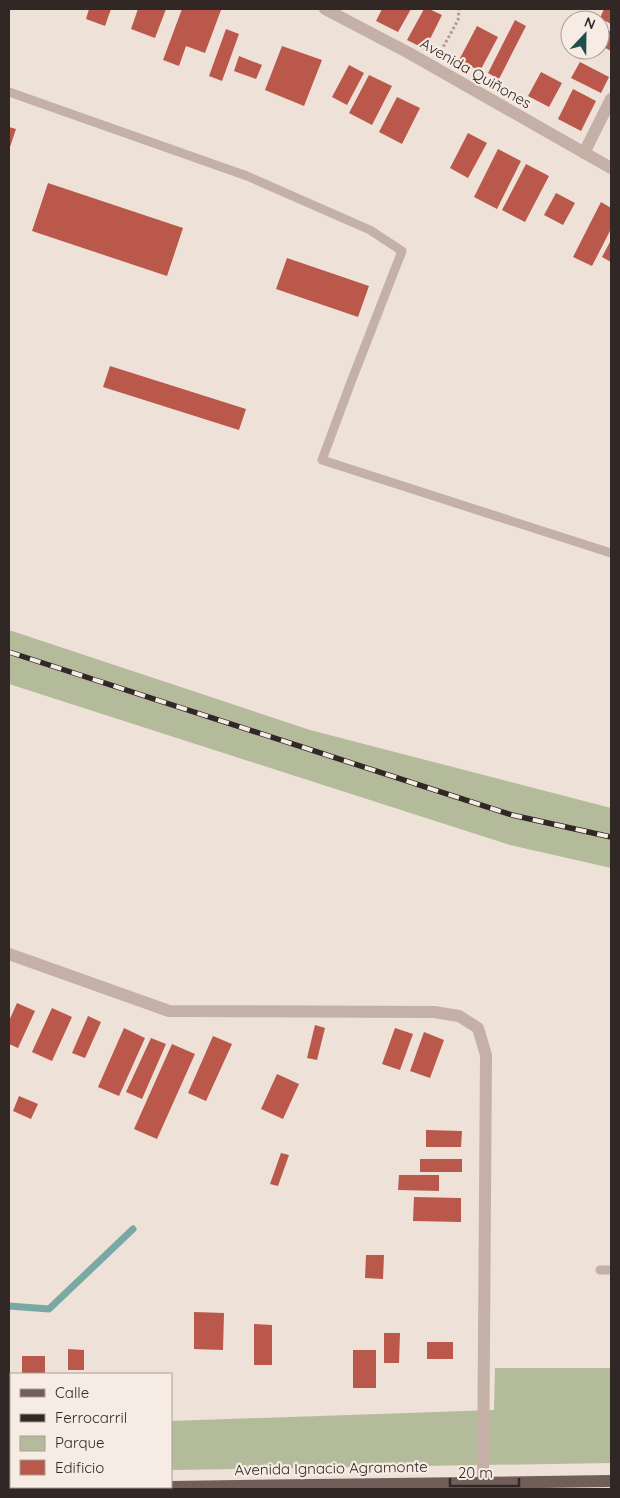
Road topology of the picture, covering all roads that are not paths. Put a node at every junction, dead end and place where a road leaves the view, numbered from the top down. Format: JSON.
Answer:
{"nodes":[{"id":1,"x":324,"y":9,"type":"edge"},
{"id":2,"x":9,"y":92,"type":"edge"},
{"id":3,"x":611,"y":99,"type":"edge"},
{"id":4,"x":584,"y":154,"type":"junction"},
{"id":5,"x":611,"y":168,"type":"edge"},
{"id":6,"x":611,"y":553,"type":"edge"},
{"id":7,"x":9,"y":954,"type":"edge"},
{"id":8,"x":600,"y":1270,"type":"dead end"},
{"id":9,"x":611,"y":1270,"type":"edge"},
{"id":10,"x":611,"y":1481,"type":"edge"},
{"id":11,"x":483,"y":1482,"type":"junction"},
{"id":12,"x":516,"y":1486,"type":"edge"},
{"id":13,"x":172,"y":1487,"type":"edge"},
{"id":14,"x":84,"y":1488,"type":"edge"},
{"id":15,"x":9,"y":1489,"type":"edge"}],
"edges":[{"from":1,"to":4,"type":"street","name":"Avenida Quiñones"},
{"from":2,"to":6,"type":"lane"},
{"from":3,"to":4,"type":"street"},
{"from":4,"to":5,"type":"street","name":"Avenida Quiñones"},
{"from":7,"to":11,"type":"street"},
{"from":8,"to":9,"type":"lane"},
{"from":10,"to":12,"type":"main road","name":"Avenida Ignacio Agramonte"},
{"from":11,"to":12,"type":"main road","name":"Avenida Ignacio Agramonte"},
{"from":11,"to":13,"type":"main road","name":"Avenida Ignacio Agramonte"},
{"from":14,"to":15,"type":"main road"}]}
